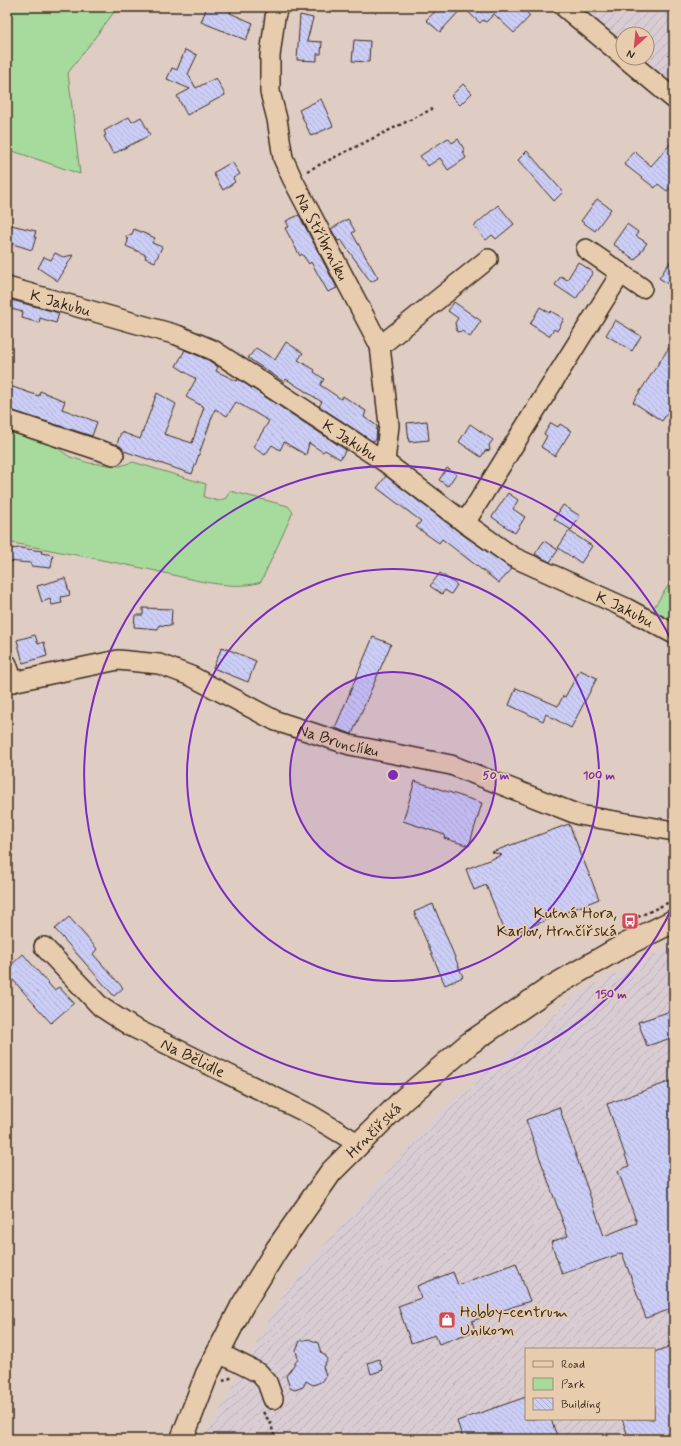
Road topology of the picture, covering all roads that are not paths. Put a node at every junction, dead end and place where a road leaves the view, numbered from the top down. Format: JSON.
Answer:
{"nodes":[{"id":1,"x":278,"y":7,"type":"edge"},
{"id":2,"x":564,"y":7,"type":"edge"},
{"id":3,"x":615,"y":49,"type":"edge"},
{"id":4,"x":635,"y":66,"type":"edge"},
{"id":5,"x":674,"y":98,"type":"edge"},
{"id":6,"x":586,"y":249,"type":"dead end"},
{"id":7,"x":488,"y":259,"type":"dead end"},
{"id":8,"x":621,"y":273,"type":"junction"},
{"id":9,"x":7,"y":287,"type":"edge"},
{"id":10,"x":642,"y":288,"type":"dead end"},
{"id":11,"x":380,"y":346,"type":"junction"},
{"id":12,"x":7,"y":420,"type":"edge"},
{"id":13,"x":114,"y":455,"type":"dead end"},
{"id":14,"x":385,"y":462,"type":"junction"},
{"id":15,"x":465,"y":523,"type":"junction"},
{"id":16,"x":674,"y":634,"type":"edge"},
{"id":17,"x":7,"y":664,"type":"edge"},
{"id":18,"x":10,"y":682,"type":"edge"},
{"id":19,"x":674,"y":831,"type":"edge"},
{"id":20,"x":674,"y":921,"type":"edge"},
{"id":21,"x":44,"y":947,"type":"dead end"},
{"id":22,"x":359,"y":1144,"type":"junction"},
{"id":23,"x":217,"y":1352,"type":"junction"},
{"id":24,"x":267,"y":1404,"type":"road end"},
{"id":25,"x":182,"y":1439,"type":"edge"}],
"edges":[{"from":1,"to":11,"type":"street","name":"Na Stříbrníku"},
{"from":2,"to":3,"type":"street"},
{"from":4,"to":5,"type":"street"},
{"from":6,"to":8,"type":"street"},
{"from":7,"to":11,"type":"street"},
{"from":8,"to":10,"type":"street"},
{"from":8,"to":15,"type":"street"},
{"from":9,"to":14,"type":"street","name":"K Jakubu"},
{"from":11,"to":14,"type":"street","name":"Na Stříbrníku"},
{"from":12,"to":13,"type":"street"},
{"from":14,"to":15,"type":"street","name":"K Jakubu"},
{"from":15,"to":16,"type":"street","name":"K Jakubu"},
{"from":17,"to":18,"type":"street"},
{"from":18,"to":19,"type":"street","name":"Na Brunclíku"},
{"from":20,"to":22,"type":"main road","name":"Hrnčířská"},
{"from":21,"to":22,"type":"street","name":"Na Bělidle"},
{"from":22,"to":23,"type":"main road","name":"Hrnčířská"},
{"from":23,"to":24,"type":"street"},
{"from":23,"to":25,"type":"main road","name":"Hrnčířská"}]}
